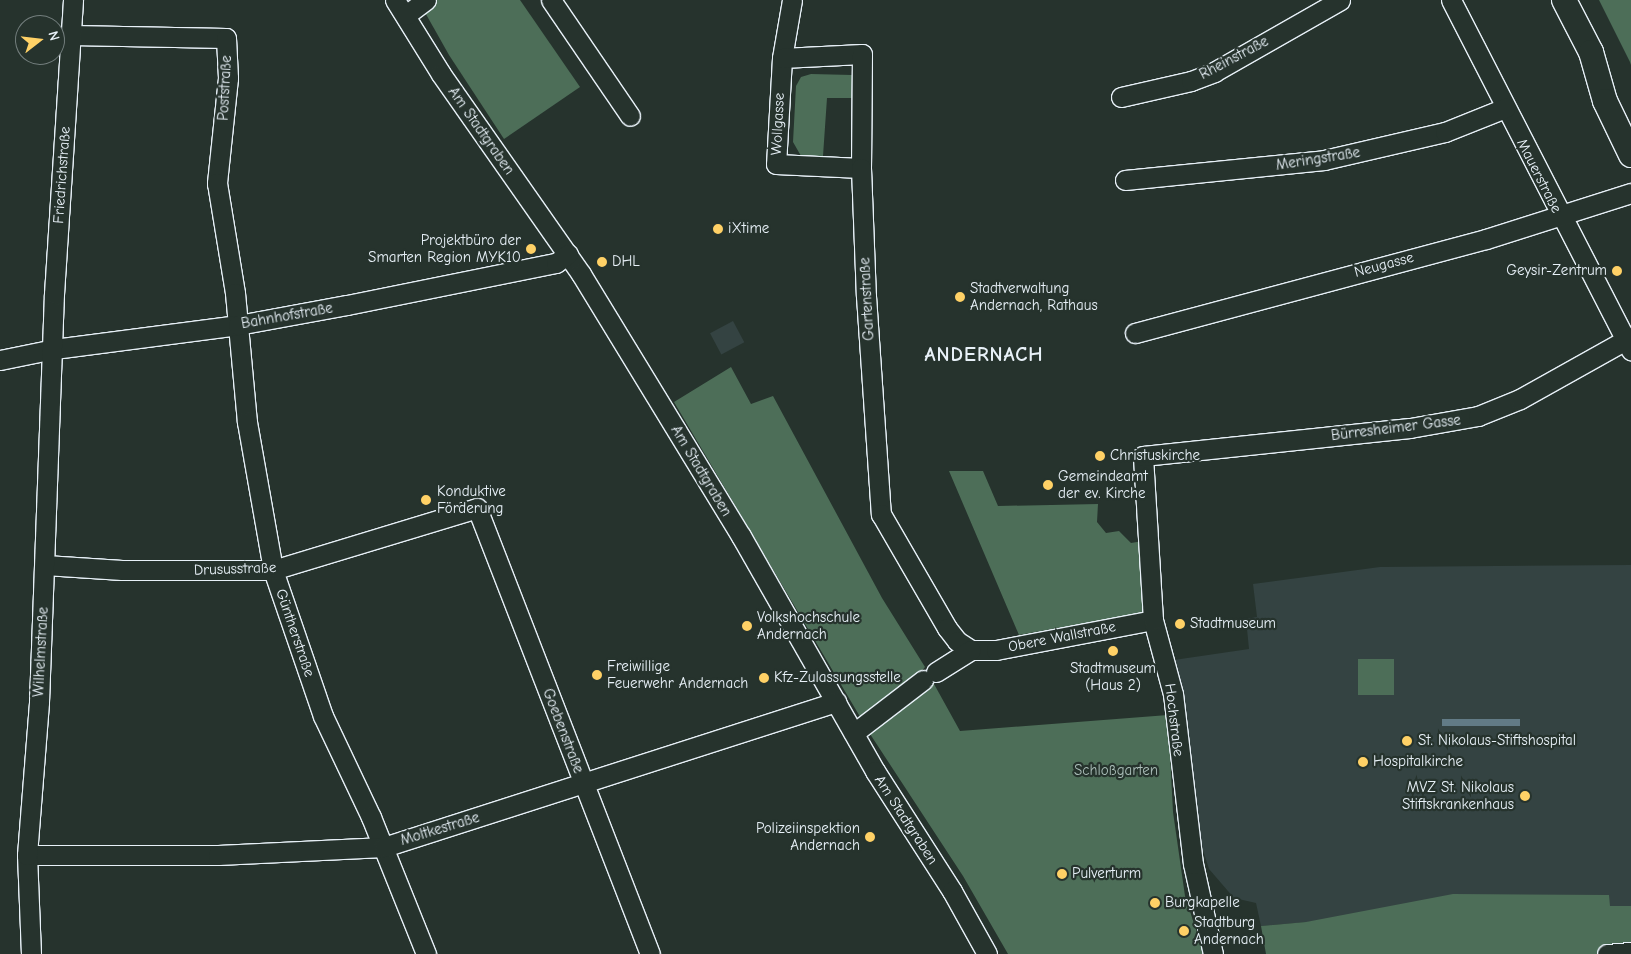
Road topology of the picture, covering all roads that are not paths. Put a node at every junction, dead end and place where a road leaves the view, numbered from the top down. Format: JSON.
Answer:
{"nodes":[{"id":1,"x":73,"y":0,"type":"edge"},
{"id":2,"x":395,"y":0,"type":"edge"},
{"id":3,"x":426,"y":0,"type":"edge"},
{"id":4,"x":552,"y":0,"type":"edge"},
{"id":5,"x":792,"y":0,"type":"edge"},
{"id":6,"x":1340,"y":0,"type":"edge"},
{"id":7,"x":1451,"y":0,"type":"edge"},
{"id":8,"x":1564,"y":0,"type":"edge"},
{"id":9,"x":406,"y":15,"type":"junction"},
{"id":10,"x":71,"y":35,"type":"junction"},
{"id":11,"x":782,"y":58,"type":"junction"},
{"id":12,"x":1121,"y":97,"type":"dead end"},
{"id":13,"x":1505,"y":108,"type":"junction"},
{"id":14,"x":630,"y":116,"type":"dead end"},
{"id":15,"x":1631,"y":155,"type":"edge"},
{"id":16,"x":861,"y":168,"type":"junction"},
{"id":17,"x":1125,"y":180,"type":"dead end"},
{"id":18,"x":1631,"y":193,"type":"edge"},
{"id":19,"x":1558,"y":214,"type":"junction"},
{"id":20,"x":568,"y":254,"type":"junction"},
{"id":21,"x":235,"y":292,"type":"joint"},
{"id":22,"x":238,"y":325,"type":"junction"},
{"id":23,"x":1135,"y":333,"type":"dead end"},
{"id":24,"x":1629,"y":343,"type":"edge"},
{"id":25,"x":54,"y":349,"type":"junction"},
{"id":26,"x":0,"y":360,"type":"edge"},
{"id":27,"x":1143,"y":456,"type":"joint"},
{"id":28,"x":477,"y":508,"type":"joint"},
{"id":29,"x":45,"y":565,"type":"junction"},
{"id":30,"x":272,"y":570,"type":"junction"},
{"id":31,"x":1153,"y":620,"type":"junction"},
{"id":32,"x":971,"y":650,"type":"junction"},
{"id":33,"x":836,"y":702,"type":"junction"},
{"id":34,"x":854,"y":733,"type":"junction"},
{"id":35,"x":584,"y":784,"type":"junction"},
{"id":36,"x":384,"y":847,"type":"junction"},
{"id":37,"x":28,"y":855,"type":"junction"},
{"id":38,"x":1631,"y":952,"type":"edge"},
{"id":39,"x":31,"y":954,"type":"edge"},
{"id":40,"x":426,"y":954,"type":"edge"},
{"id":41,"x":650,"y":954,"type":"edge"},
{"id":42,"x":987,"y":954,"type":"edge"},
{"id":43,"x":1213,"y":954,"type":"edge"},
{"id":44,"x":1607,"y":954,"type":"edge"}],
"edges":[{"from":1,"to":10,"type":"street","name":"Friedrichstraße"},
{"from":2,"to":9,"type":"street","name":"Am Stadtgraben"},
{"from":3,"to":9,"type":"street"},
{"from":4,"to":14,"type":"street"},
{"from":5,"to":11,"type":"street","name":"Wollgasse"},
{"from":6,"to":12,"type":"street","name":"Rheinstraße"},
{"from":7,"to":13,"type":"street","name":"Mauerstraße"},
{"from":8,"to":15,"type":"street"},
{"from":9,"to":20,"type":"street","name":"Am Stadtgraben"},
{"from":10,"to":21,"type":"street","name":"Poststraße"},
{"from":10,"to":25,"type":"street","name":"Friedrichstraße"},
{"from":11,"to":16,"type":"street","name":"Wollgasse"},
{"from":11,"to":16,"type":"street","name":"Gartenstraße"},
{"from":13,"to":17,"type":"street","name":"Meringstraße"},
{"from":13,"to":19,"type":"street","name":"Mauerstraße"},
{"from":16,"to":32,"type":"street","name":"Gartenstraße"},
{"from":18,"to":19,"type":"street","name":"Neugasse"},
{"from":19,"to":23,"type":"street","name":"Neugasse"},
{"from":19,"to":24,"type":"street","name":"Mauerstraße"},
{"from":20,"to":22,"type":"street","name":"Bahnhofstraße"},
{"from":20,"to":33,"type":"street","name":"Am Stadtgraben"},
{"from":21,"to":22,"type":"street","name":"Güntherstraße"},
{"from":22,"to":25,"type":"street","name":"Bahnhofstraße"},
{"from":22,"to":30,"type":"street","name":"Güntherstraße"},
{"from":24,"to":27,"type":"street","name":"Bürresheimer Gasse"},
{"from":25,"to":26,"type":"street","name":"Bahnhofstraße"},
{"from":25,"to":29,"type":"street","name":"Wilhelmstraße"},
{"from":27,"to":31,"type":"street","name":"Hochstraße"},
{"from":28,"to":30,"type":"street","name":"Drususstraße"},
{"from":28,"to":35,"type":"street","name":"Goebenstraße"},
{"from":29,"to":30,"type":"street","name":"Drususstraße"},
{"from":29,"to":37,"type":"street","name":"Wilhelmstraße"},
{"from":30,"to":36,"type":"street","name":"Güntherstraße"},
{"from":31,"to":32,"type":"street","name":"Obere Wallstraße"},
{"from":31,"to":43,"type":"street","name":"Hochstraße"},
{"from":32,"to":34,"type":"street","name":"Obere Wallstraße"},
{"from":33,"to":34,"type":"street","name":"Am Stadtgraben"},
{"from":33,"to":35,"type":"street","name":"Moltkestraße"},
{"from":34,"to":42,"type":"street","name":"Am Stadtgraben"},
{"from":35,"to":36,"type":"street","name":"Moltkestraße"},
{"from":35,"to":41,"type":"street","name":"Goebenstraße"},
{"from":36,"to":37,"type":"street","name":"Moltkestraße"},
{"from":36,"to":40,"type":"street","name":"Güntherstraße"},
{"from":37,"to":39,"type":"street","name":"Wilhelmstraße"},
{"from":38,"to":44,"type":"street"}]}
